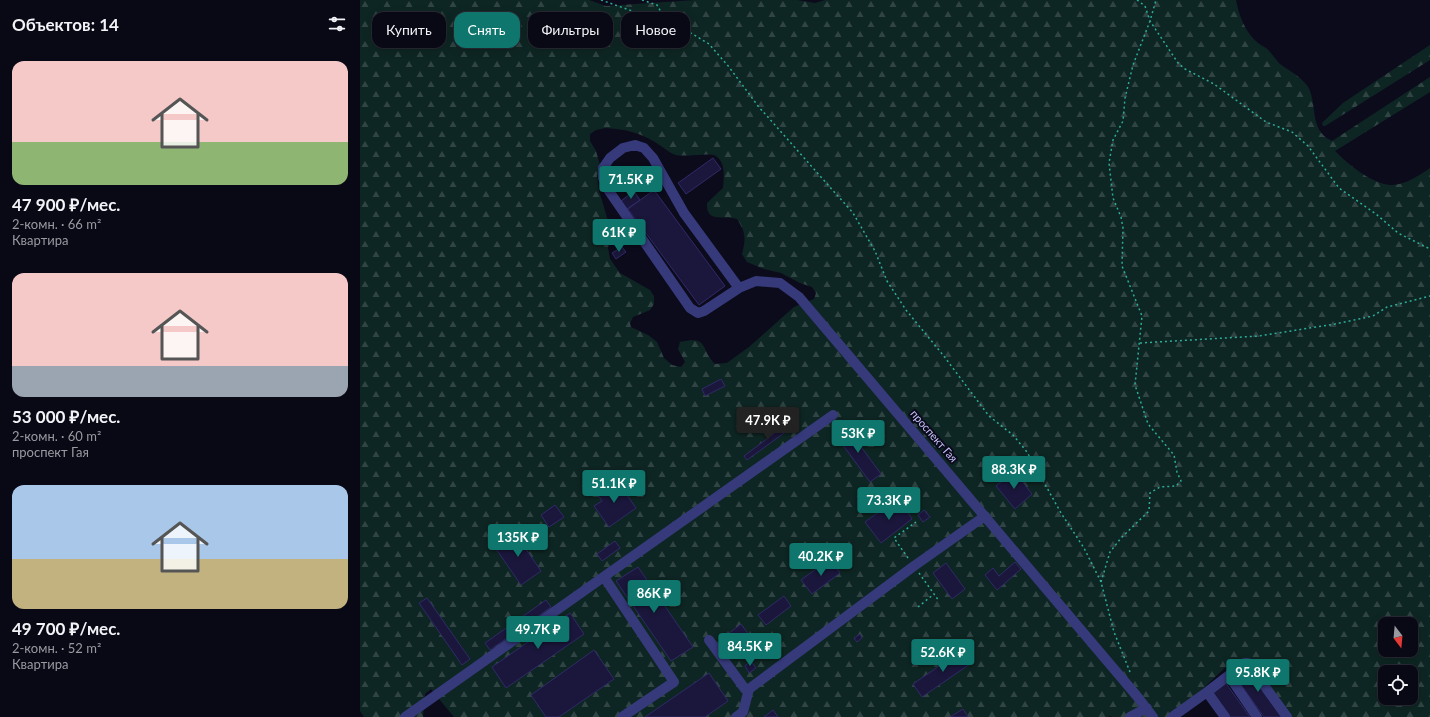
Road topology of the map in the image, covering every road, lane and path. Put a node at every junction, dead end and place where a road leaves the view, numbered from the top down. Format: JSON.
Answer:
{"nodes":[{"id":1,"x":602,"y":0,"type":"edge"},
{"id":2,"x":642,"y":0,"type":"edge"},
{"id":3,"x":1137,"y":0,"type":"edge"},
{"id":4,"x":1156,"y":0,"type":"edge"},
{"id":5,"x":635,"y":12,"type":"edge"},
{"id":6,"x":661,"y":12,"type":"edge"},
{"id":7,"x":1150,"y":21,"type":"junction"},
{"id":8,"x":690,"y":32,"type":"edge"},
{"id":9,"x":1430,"y":250,"type":"edge"},
{"id":10,"x":739,"y":288,"type":"junction"},
{"id":11,"x":1430,"y":296,"type":"edge"},
{"id":12,"x":1140,"y":343,"type":"junction"},
{"id":13,"x":833,"y":415,"type":"dead end"},
{"id":14,"x":985,"y":516,"type":"junction"},
{"id":15,"x":604,"y":577,"type":"junction"},
{"id":16,"x":1101,"y":582,"type":"junction"},
{"id":17,"x":934,"y":594,"type":"dead end"},
{"id":18,"x":918,"y":607,"type":"dead end"},
{"id":19,"x":709,"y":640,"type":"dead end"},
{"id":20,"x":1131,"y":676,"type":"dead end"},
{"id":21,"x":1229,"y":676,"type":"junction"},
{"id":22,"x":749,"y":689,"type":"junction"},
{"id":23,"x":1208,"y":692,"type":"junction"},
{"id":24,"x":1150,"y":713,"type":"edge"},
{"id":25,"x":405,"y":717,"type":"edge"},
{"id":26,"x":622,"y":717,"type":"edge"},
{"id":27,"x":736,"y":717,"type":"edge"},
{"id":28,"x":1130,"y":717,"type":"edge"},
{"id":29,"x":1172,"y":717,"type":"edge"},
{"id":30,"x":1225,"y":717,"type":"edge"},
{"id":31,"x":1257,"y":717,"type":"edge"},
{"id":32,"x":1287,"y":717,"type":"edge"}],
"edges":[{"from":1,"to":5,"type":"path"},
{"from":2,"to":6,"type":"path"},
{"from":3,"to":7,"type":"path"},
{"from":4,"to":7,"type":"path"},
{"from":7,"to":9,"type":"path"},
{"from":7,"to":12,"type":"path"},
{"from":8,"to":16,"type":"path"},
{"from":10,"to":10,"type":"street","name":"проспект Гая"},
{"from":10,"to":14,"type":"street","name":"проспект Гая"},
{"from":11,"to":12,"type":"path"},
{"from":12,"to":16,"type":"path"},
{"from":13,"to":15,"type":"street"},
{"from":14,"to":22,"type":"street"},
{"from":14,"to":24,"type":"street","name":"проспект Гая"},
{"from":15,"to":25,"type":"street"},
{"from":15,"to":26,"type":"street"},
{"from":16,"to":20,"type":"path"},
{"from":17,"to":18,"type":"path"},
{"from":19,"to":22,"type":"street"},
{"from":21,"to":23,"type":"street"},
{"from":21,"to":31,"type":"street"},
{"from":21,"to":32,"type":"street"},
{"from":22,"to":27,"type":"street"},
{"from":23,"to":29,"type":"street"},
{"from":23,"to":30,"type":"street"},
{"from":24,"to":28,"type":"street"}]}
